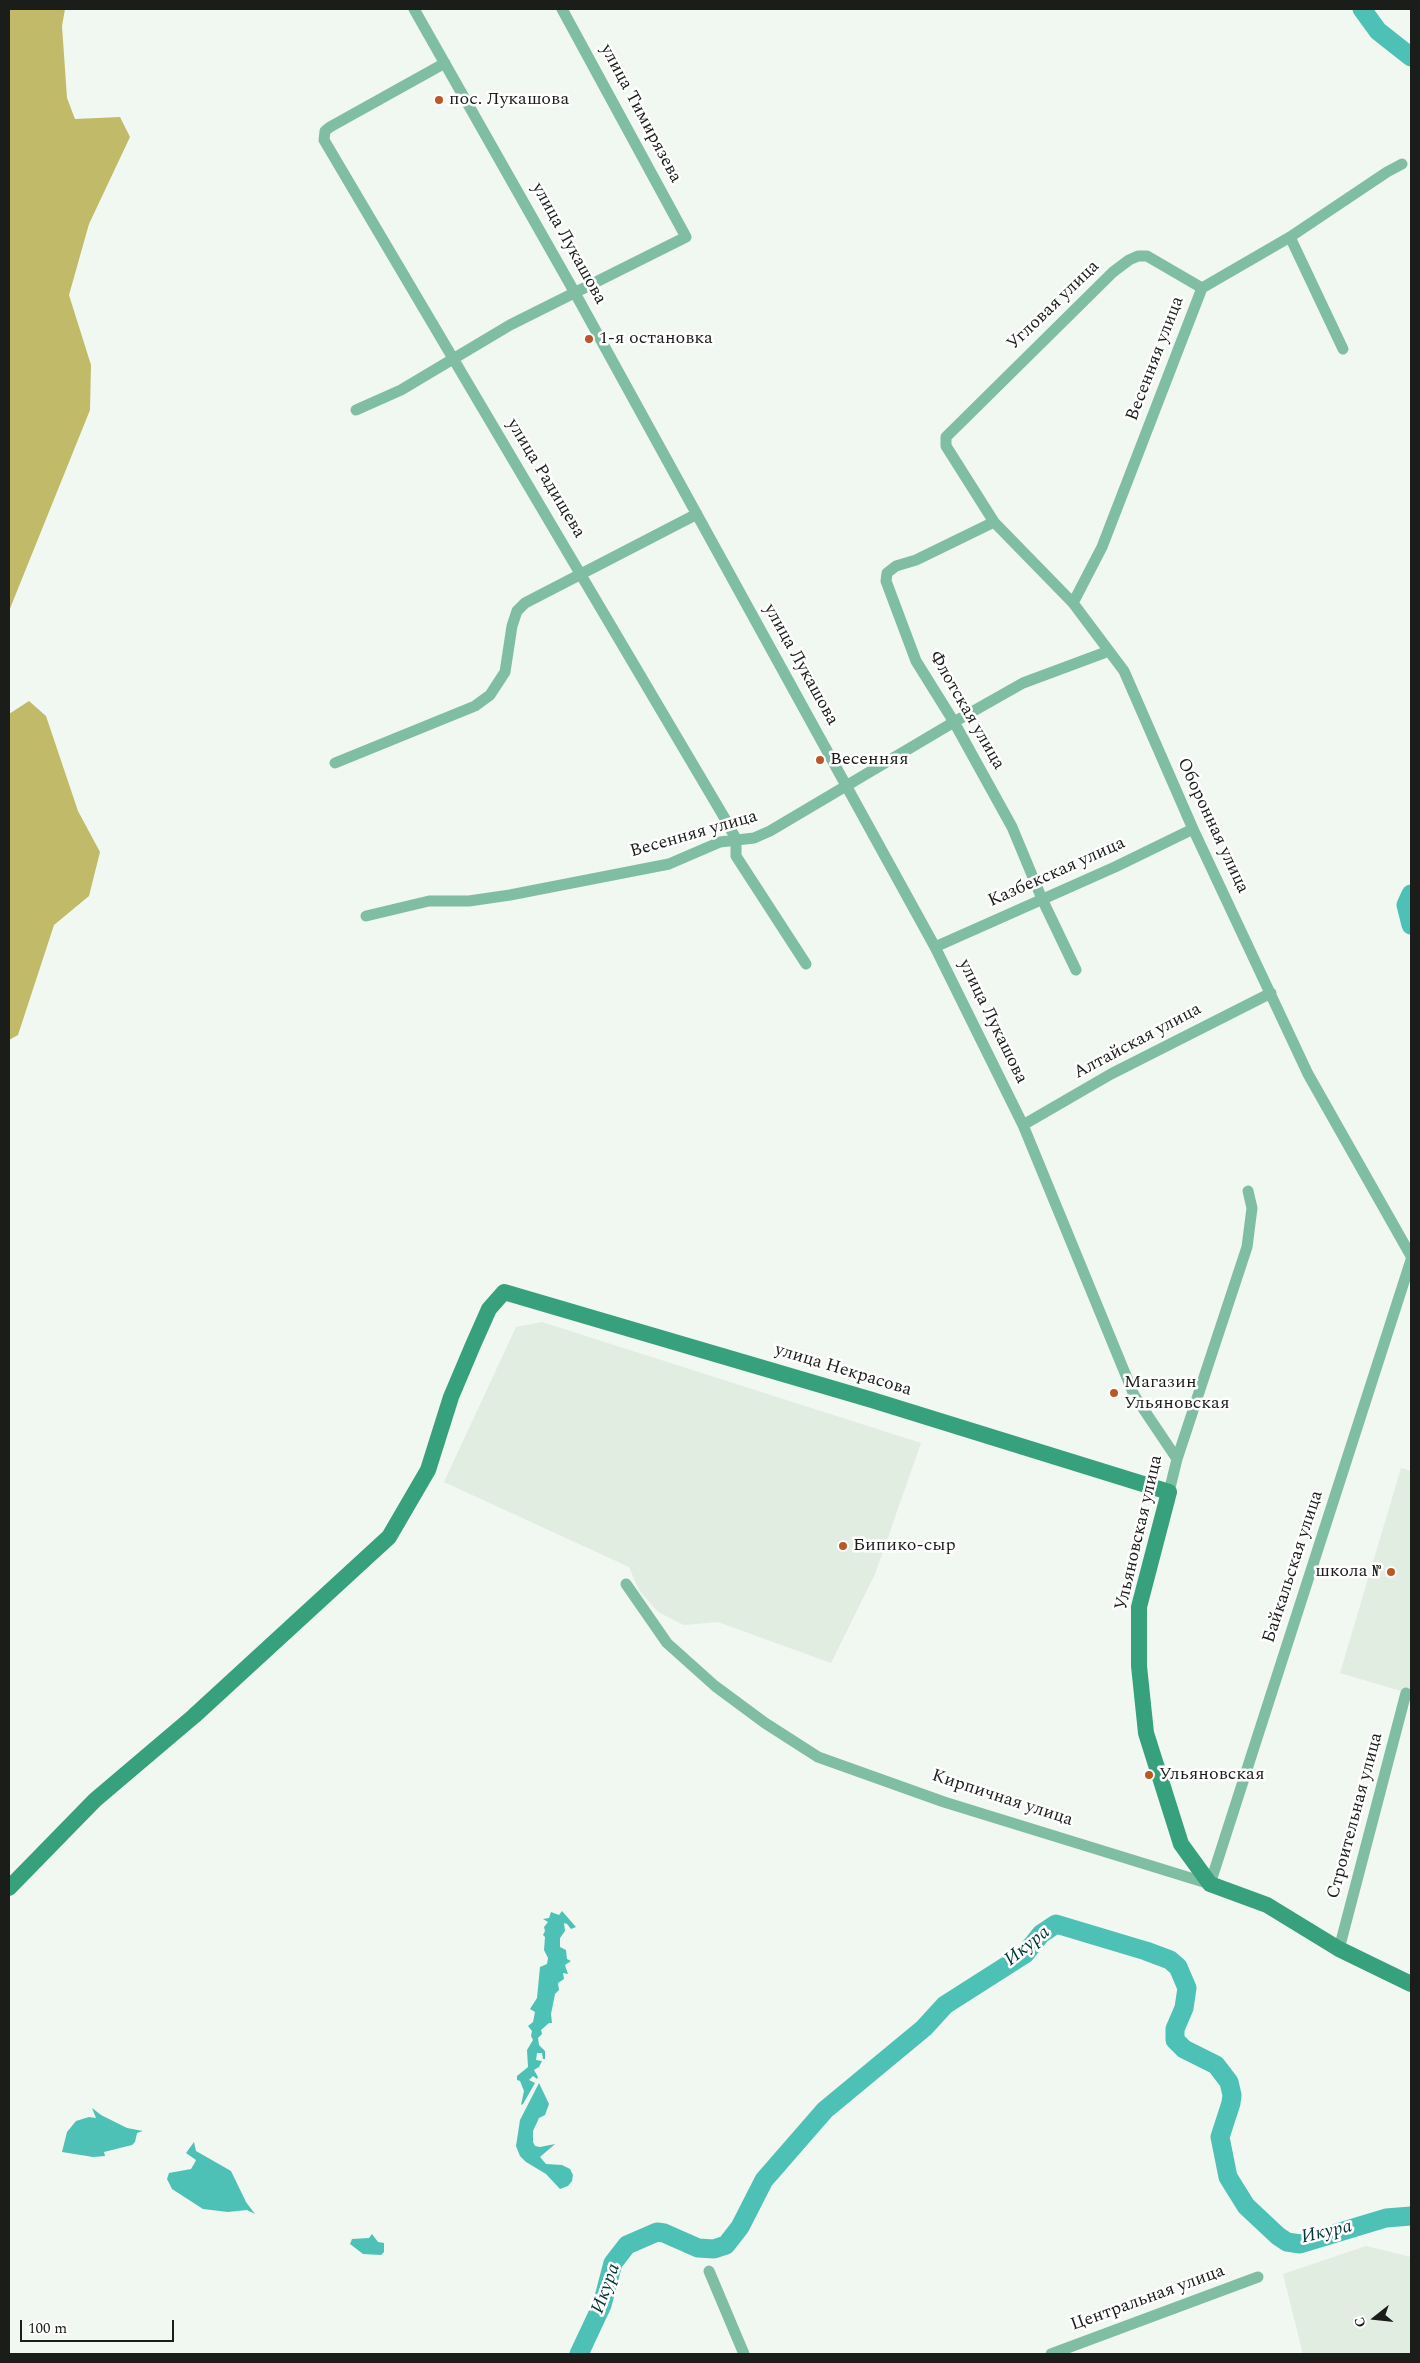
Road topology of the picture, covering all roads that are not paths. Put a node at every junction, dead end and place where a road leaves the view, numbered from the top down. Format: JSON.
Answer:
{"nodes":[{"id":1,"x":414,"y":9,"type":"edge"},
{"id":2,"x":562,"y":9,"type":"edge"},
{"id":3,"x":445,"y":62,"type":"junction"},
{"id":4,"x":1402,"y":164,"type":"dead end"},
{"id":5,"x":1290,"y":237,"type":"junction"},
{"id":6,"x":1202,"y":288,"type":"junction"},
{"id":7,"x":576,"y":293,"type":"junction"},
{"id":8,"x":1343,"y":349,"type":"dead end"},
{"id":9,"x":452,"y":358,"type":"junction"},
{"id":10,"x":356,"y":410,"type":"dead end"},
{"id":11,"x":946,"y":437,"type":"joint"},
{"id":12,"x":697,"y":514,"type":"junction"},
{"id":13,"x":994,"y":522,"type":"junction"},
{"id":14,"x":580,"y":572,"type":"junction"},
{"id":15,"x":1073,"y":603,"type":"junction"},
{"id":16,"x":1109,"y":651,"type":"junction"},
{"id":17,"x":954,"y":722,"type":"junction"},
{"id":18,"x":335,"y":763,"type":"dead end"},
{"id":19,"x":848,"y":787,"type":"junction"},
{"id":20,"x":1193,"y":829,"type":"junction"},
{"id":21,"x":736,"y":839,"type":"junction"},
{"id":22,"x":1042,"y":899,"type":"junction"},
{"id":23,"x":366,"y":916,"type":"dead end"},
{"id":24,"x":935,"y":947,"type":"junction"},
{"id":25,"x":806,"y":964,"type":"dead end"},
{"id":26,"x":1076,"y":970,"type":"dead end"},
{"id":27,"x":1271,"y":993,"type":"junction"},
{"id":28,"x":1023,"y":1125,"type":"junction"},
{"id":29,"x":1248,"y":1191,"type":"dead end"},
{"id":30,"x":1411,"y":1256,"type":"edge"},
{"id":31,"x":1411,"y":1260,"type":"edge"},
{"id":32,"x":1177,"y":1459,"type":"junction"},
{"id":33,"x":1169,"y":1492,"type":"junction"},
{"id":34,"x":626,"y":1584,"type":"dead end"},
{"id":35,"x":1406,"y":1693,"type":"dead end"},
{"id":36,"x":1210,"y":1884,"type":"junction"},
{"id":37,"x":9,"y":1888,"type":"edge"},
{"id":38,"x":1339,"y":1949,"type":"junction"},
{"id":39,"x":1411,"y":1984,"type":"edge"},
{"id":40,"x":709,"y":2270,"type":"dead end"},
{"id":41,"x":1258,"y":2276,"type":"dead end"},
{"id":42,"x":744,"y":2354,"type":"edge"},
{"id":43,"x":1051,"y":2354,"type":"edge"}],
"edges":[{"from":1,"to":3,"type":"street","name":"улица Лукашова"},
{"from":2,"to":7,"type":"street","name":"улица Тимирязева"},
{"from":3,"to":7,"type":"street","name":"улица Лукашова"},
{"from":3,"to":9,"type":"street","name":"улица Радищева"},
{"from":4,"to":5,"type":"street","name":"Весенняя улица"},
{"from":5,"to":6,"type":"street","name":"Весенняя улица"},
{"from":5,"to":8,"type":"street"},
{"from":6,"to":11,"type":"street","name":"Угловая улица"},
{"from":6,"to":15,"type":"street","name":"Весенняя улица"},
{"from":7,"to":9,"type":"street"},
{"from":7,"to":12,"type":"street","name":"улица Лукашова"},
{"from":9,"to":10,"type":"street"},
{"from":9,"to":14,"type":"street","name":"улица Радищева"},
{"from":11,"to":13,"type":"street","name":"Оборонная улица"},
{"from":12,"to":14,"type":"street"},
{"from":12,"to":19,"type":"street","name":"улица Лукашова"},
{"from":13,"to":15,"type":"street","name":"Оборонная улица"},
{"from":13,"to":17,"type":"street","name":"Флотская улица"},
{"from":14,"to":18,"type":"street"},
{"from":14,"to":21,"type":"street","name":"улица Радищева"},
{"from":15,"to":16,"type":"street","name":"Оборонная улица"},
{"from":16,"to":17,"type":"street","name":"Весенняя улица"},
{"from":16,"to":20,"type":"street","name":"Оборонная улица"},
{"from":17,"to":19,"type":"street","name":"Весенняя улица"},
{"from":17,"to":22,"type":"street","name":"Флотская улица"},
{"from":19,"to":21,"type":"street","name":"Весенняя улица"},
{"from":19,"to":24,"type":"street","name":"улица Лукашова"},
{"from":20,"to":22,"type":"street","name":"Казбекская улица"},
{"from":20,"to":27,"type":"street","name":"Оборонная улица"},
{"from":21,"to":23,"type":"street","name":"Весенняя улица"},
{"from":21,"to":25,"type":"street","name":"улица Радищева"},
{"from":22,"to":24,"type":"street","name":"Казбекская улица"},
{"from":22,"to":26,"type":"street","name":"Флотская улица"},
{"from":24,"to":28,"type":"street","name":"улица Лукашова"},
{"from":27,"to":28,"type":"street","name":"Алтайская улица"},
{"from":27,"to":30,"type":"street","name":"Оборонная улица"},
{"from":28,"to":32,"type":"street","name":"улица Лукашова"},
{"from":29,"to":32,"type":"street","name":"Ульяновская улица"},
{"from":31,"to":36,"type":"street","name":"Байкальская улица"},
{"from":32,"to":33,"type":"street","name":"Ульяновская улица"},
{"from":33,"to":36,"type":"street","name":"Ульяновская улица"},
{"from":33,"to":37,"type":"street","name":"улица Некрасова"},
{"from":34,"to":36,"type":"street","name":"Кирпичная улица"},
{"from":35,"to":38,"type":"street","name":"Строительная улица"},
{"from":36,"to":38,"type":"street","name":"Кирпичная улица"},
{"from":38,"to":39,"type":"street","name":"Кирпичная улица"},
{"from":40,"to":42,"type":"street"},
{"from":41,"to":43,"type":"street","name":"Центральная улица"}]}
